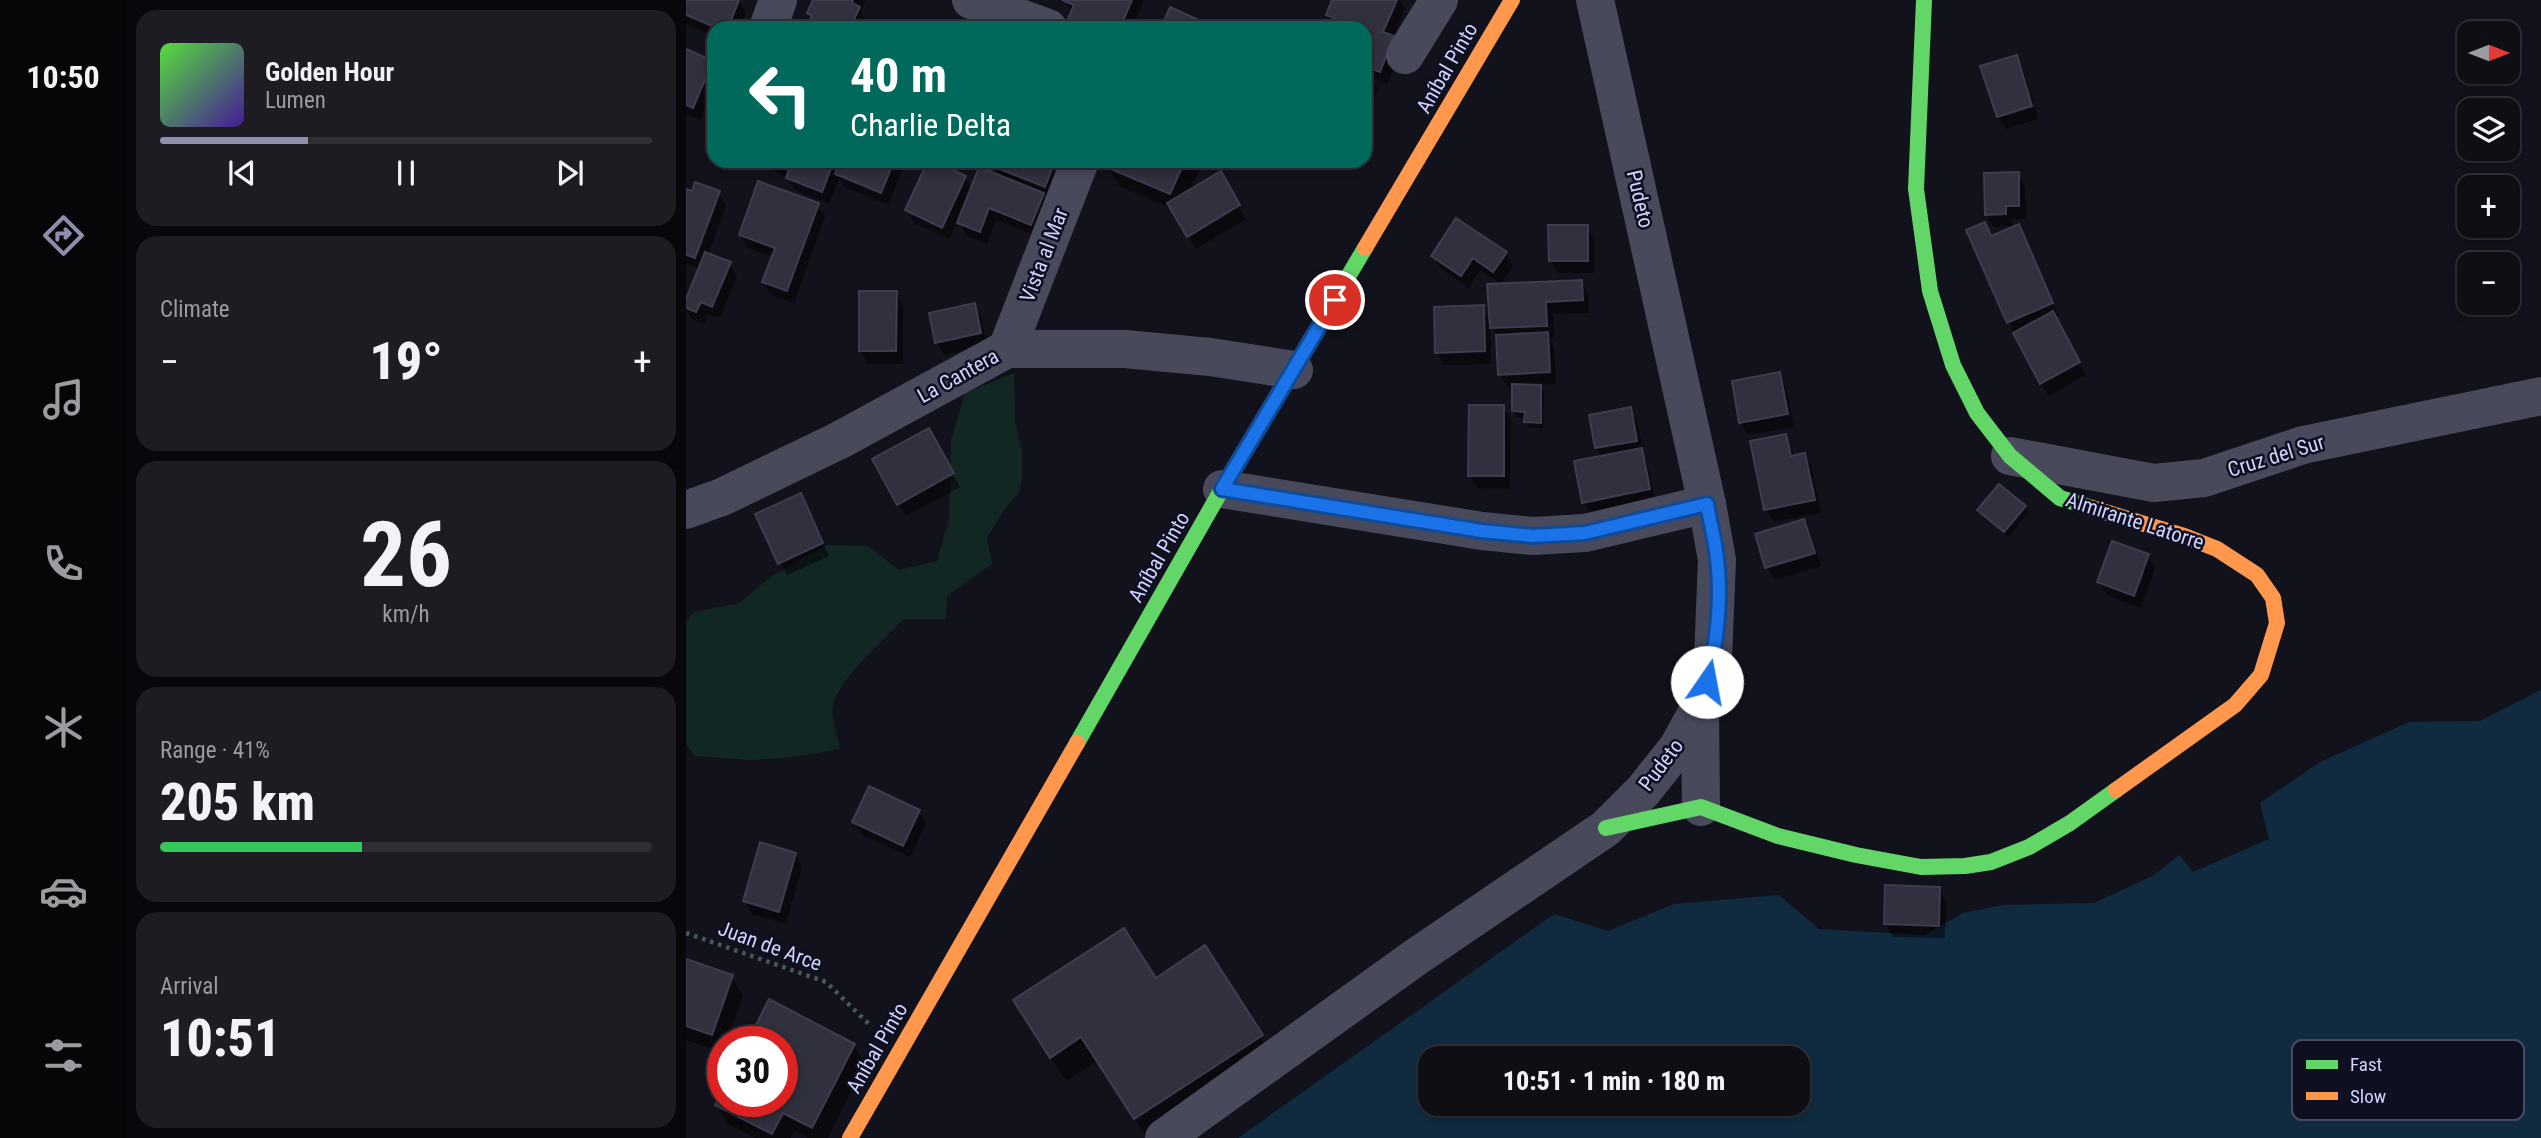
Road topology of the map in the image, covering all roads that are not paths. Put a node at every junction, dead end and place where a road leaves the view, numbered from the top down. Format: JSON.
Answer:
{"nodes":[{"id":1,"x":778,"y":0,"type":"edge"},
{"id":2,"x":971,"y":0,"type":"edge"},
{"id":3,"x":1439,"y":0,"type":"edge"},
{"id":4,"x":1512,"y":0,"type":"edge"},
{"id":5,"x":1595,"y":0,"type":"edge"},
{"id":6,"x":1924,"y":0,"type":"edge"},
{"id":7,"x":770,"y":21,"type":"edge"},
{"id":8,"x":1029,"y":21,"type":"edge"},
{"id":9,"x":1405,"y":55,"type":"dead end"},
{"id":10,"x":1077,"y":168,"type":"edge"},
{"id":11,"x":1007,"y":349,"type":"junction"},
{"id":12,"x":1294,"y":370,"type":"junction"},
{"id":13,"x":2541,"y":396,"type":"edge"},
{"id":14,"x":2010,"y":456,"type":"junction"},
{"id":15,"x":1222,"y":489,"type":"junction"},
{"id":16,"x":1707,"y":504,"type":"junction"},
{"id":17,"x":686,"y":510,"type":"edge"},
{"id":18,"x":1700,"y":707,"type":"junction"},
{"id":19,"x":1701,"y":807,"type":"junction"},
{"id":20,"x":1606,"y":828,"type":"junction"},
{"id":21,"x":850,"y":1138,"type":"edge"},
{"id":22,"x":1164,"y":1138,"type":"edge"}],
"edges":[{"from":1,"to":7,"type":"street"},
{"from":2,"to":8,"type":"street"},
{"from":3,"to":9,"type":"street"},
{"from":4,"to":12,"type":"street","name":"Aníbal Pinto"},
{"from":5,"to":16,"type":"street","name":"Pudeto"},
{"from":6,"to":14,"type":"street","name":"Almirante Latorre"},
{"from":10,"to":11,"type":"street","name":"Vista al Mar"},
{"from":11,"to":12,"type":"street","name":"La Cantera"},
{"from":11,"to":17,"type":"street","name":"La Cantera"},
{"from":12,"to":15,"type":"street","name":"Aníbal Pinto"},
{"from":13,"to":14,"type":"street","name":"Cruz del Sur"},
{"from":14,"to":19,"type":"street","name":"Almirante Latorre"},
{"from":15,"to":16,"type":"street"},
{"from":15,"to":21,"type":"street","name":"Aníbal Pinto"},
{"from":16,"to":18,"type":"street","name":"Pudeto"},
{"from":18,"to":19,"type":"street"},
{"from":18,"to":20,"type":"street","name":"Pudeto"},
{"from":19,"to":20,"type":"street"},
{"from":20,"to":22,"type":"street","name":"Pudeto"}]}
